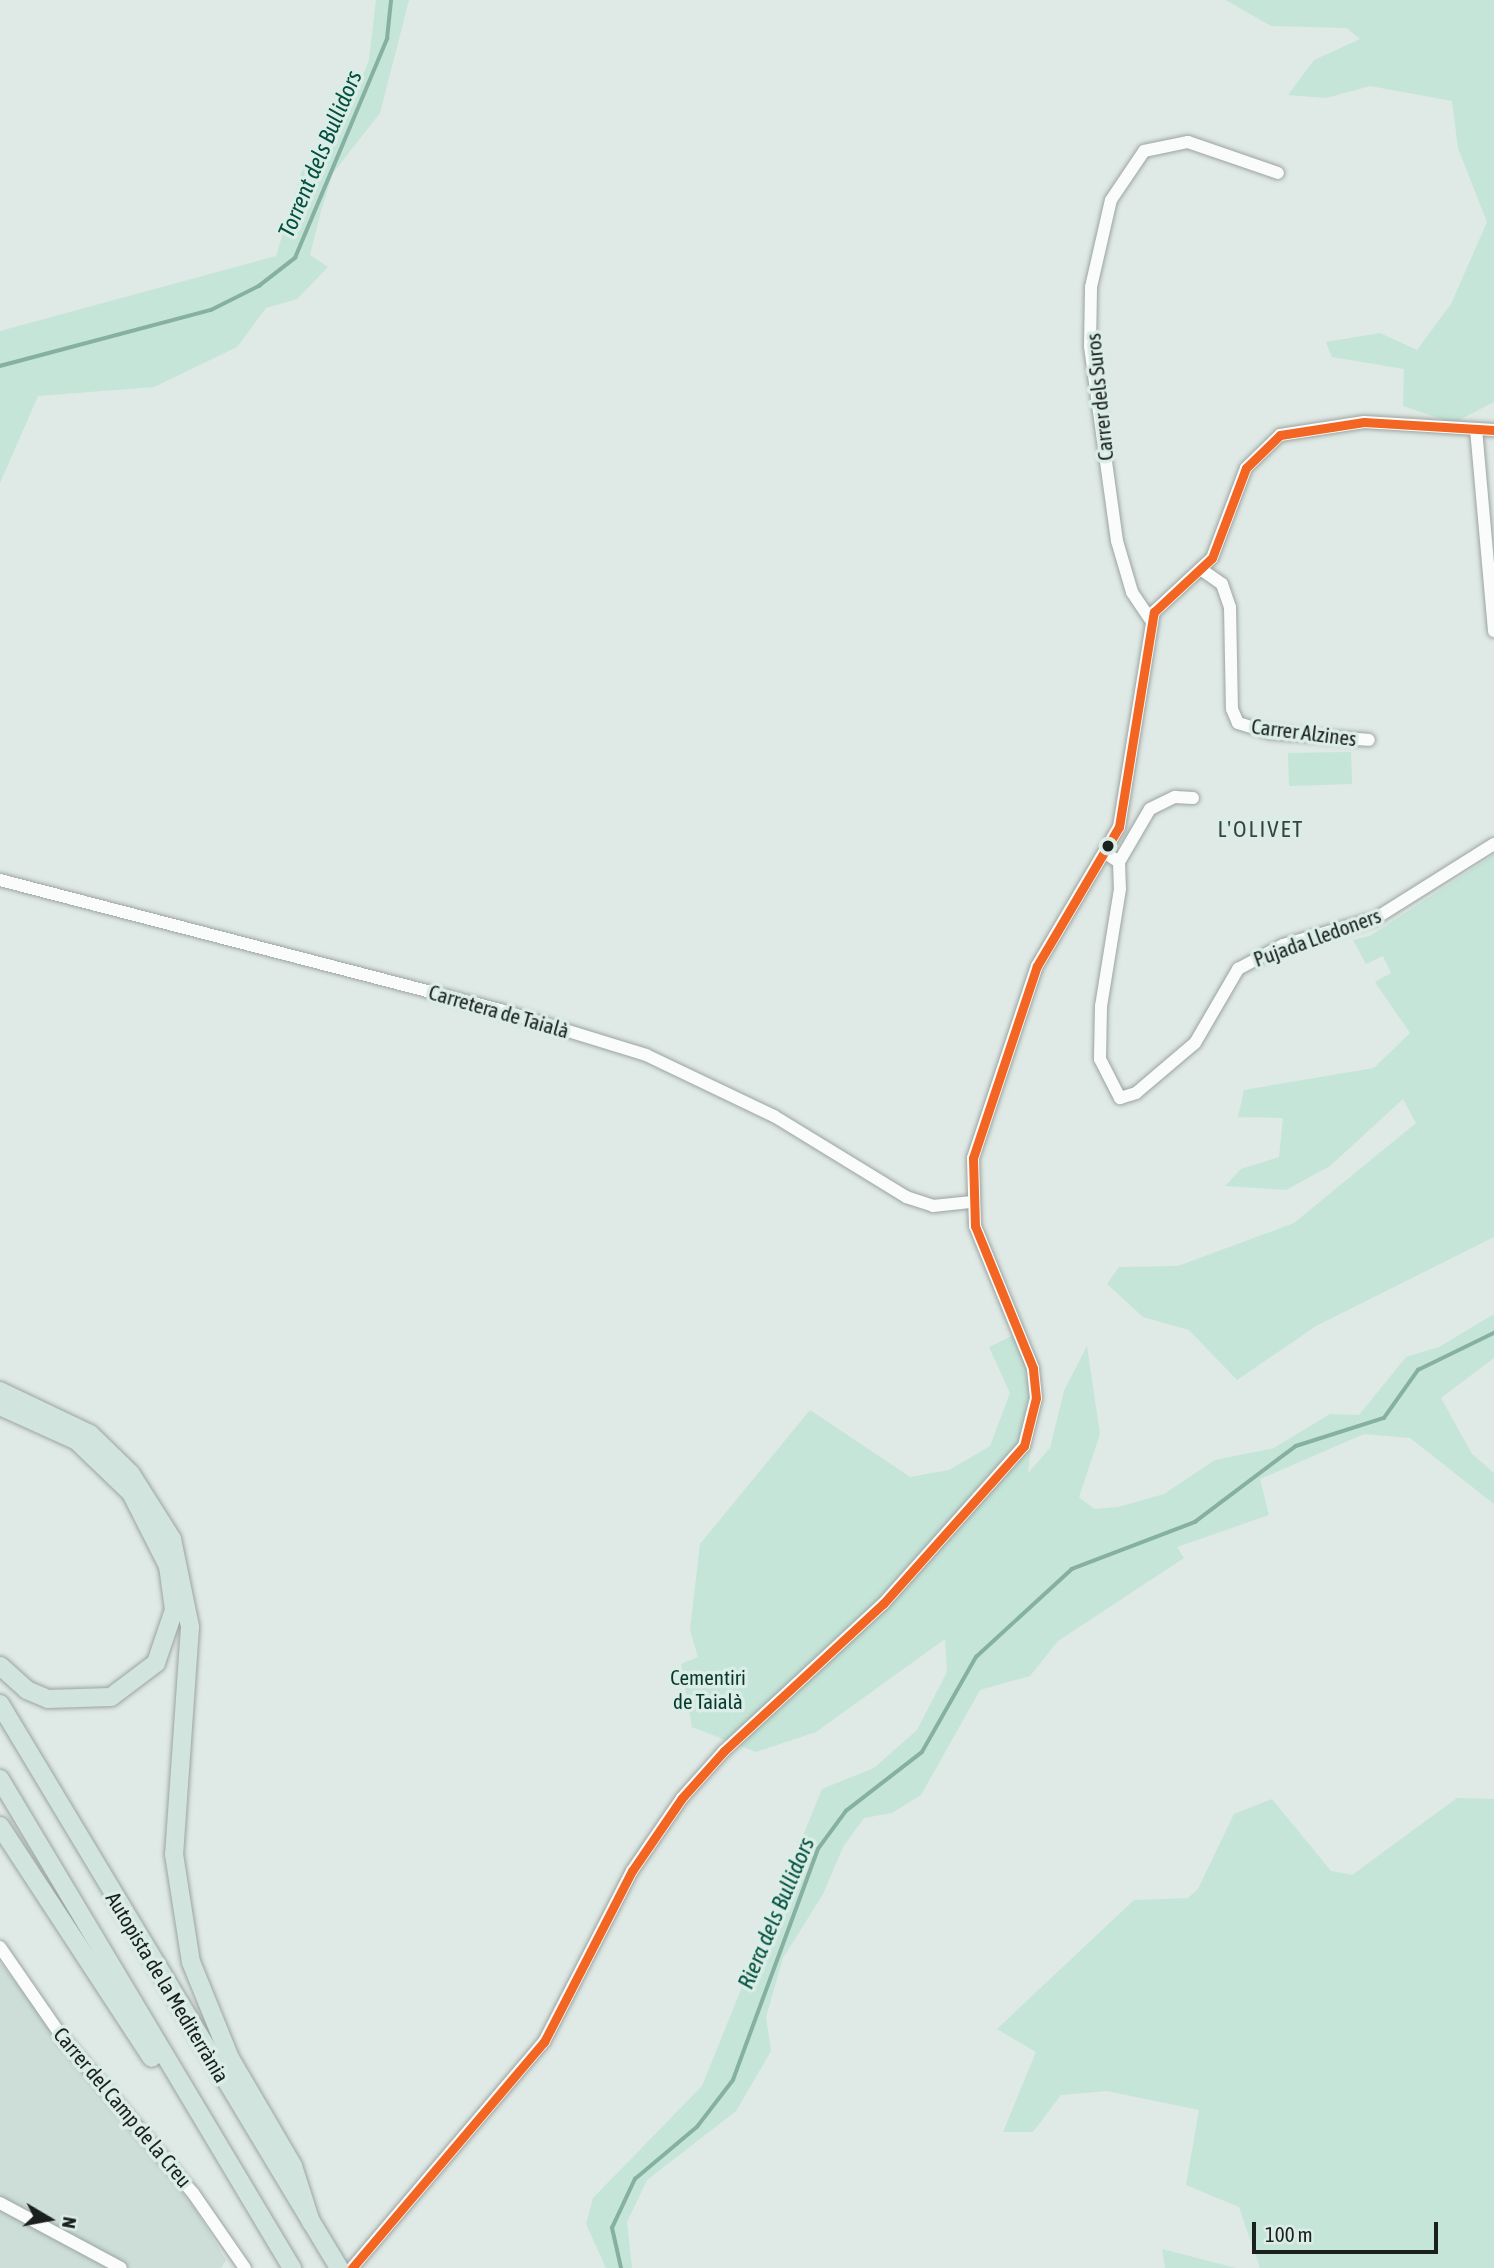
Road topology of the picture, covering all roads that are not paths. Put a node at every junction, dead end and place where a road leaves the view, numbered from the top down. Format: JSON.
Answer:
{"nodes":[{"id":1,"x":1278,"y":173,"type":"dead end"},
{"id":2,"x":1476,"y":429,"type":"junction"},
{"id":3,"x":1494,"y":430,"type":"edge"},
{"id":4,"x":1202,"y":570,"type":"junction"},
{"id":5,"x":1150,"y":619,"type":"junction"},
{"id":6,"x":1494,"y":631,"type":"edge"},
{"id":7,"x":1369,"y":740,"type":"dead end"},
{"id":8,"x":1193,"y":798,"type":"dead end"},
{"id":9,"x":1494,"y":844,"type":"edge"},
{"id":10,"x":1107,"y":854,"type":"junction"},
{"id":11,"x":1119,"y":862,"type":"junction"},
{"id":12,"x":1117,"y":878,"type":"junction"},
{"id":13,"x":1093,"y":879,"type":"junction"},
{"id":14,"x":0,"y":880,"type":"edge"},
{"id":15,"x":970,"y":1202,"type":"junction"},
{"id":16,"x":0,"y":1391,"type":"edge"},
{"id":17,"x":0,"y":1406,"type":"edge"},
{"id":18,"x":0,"y":1665,"type":"edge"},
{"id":19,"x":0,"y":1704,"type":"edge"},
{"id":20,"x":0,"y":1779,"type":"edge"},
{"id":21,"x":0,"y":1826,"type":"edge"},
{"id":22,"x":0,"y":1947,"type":"edge"},
{"id":23,"x":228,"y":2163,"type":"junction"},
{"id":24,"x":0,"y":2203,"type":"edge"},
{"id":25,"x":311,"y":2222,"type":"junction"},
{"id":26,"x":121,"y":2268,"type":"edge"},
{"id":27,"x":245,"y":2268,"type":"edge"},
{"id":28,"x":292,"y":2268,"type":"edge"},
{"id":29,"x":339,"y":2268,"type":"edge"},
{"id":30,"x":352,"y":2268,"type":"edge"}],
"edges":[{"from":1,"to":5,"type":"street","name":"Carrer dels Suros"},
{"from":2,"to":3,"type":"street"},
{"from":2,"to":4,"type":"street"},
{"from":2,"to":6,"type":"street"},
{"from":4,"to":5,"type":"street"},
{"from":4,"to":7,"type":"street","name":"Carrer Alzines"},
{"from":5,"to":10,"type":"street"},
{"from":8,"to":11,"type":"street"},
{"from":9,"to":12,"type":"street","name":"Pujada Lledoners"},
{"from":10,"to":11,"type":"street"},
{"from":10,"to":13,"type":"street"},
{"from":11,"to":12,"type":"street","name":"Pujada Lledoners"},
{"from":12,"to":13,"type":"street"},
{"from":13,"to":15,"type":"street"},
{"from":14,"to":15,"type":"street","name":"Carretera de Taialà"},
{"from":15,"to":30,"type":"street"},
{"from":16,"to":25,"type":"highway"},
{"from":17,"to":18,"type":"highway"},
{"from":19,"to":25,"type":"highway","name":"Autopista de la Mediterrània"},
{"from":20,"to":23,"type":"highway","name":"Autopista de la Mediterrània"},
{"from":21,"to":23,"type":"highway"},
{"from":22,"to":27,"type":"street","name":"Carrer del Camp de la Creu"},
{"from":23,"to":28,"type":"highway","name":"Autopista de la Mediterrània"},
{"from":24,"to":26,"type":"street"},
{"from":25,"to":29,"type":"highway","name":"Autopista de la Mediterrània"}]}
